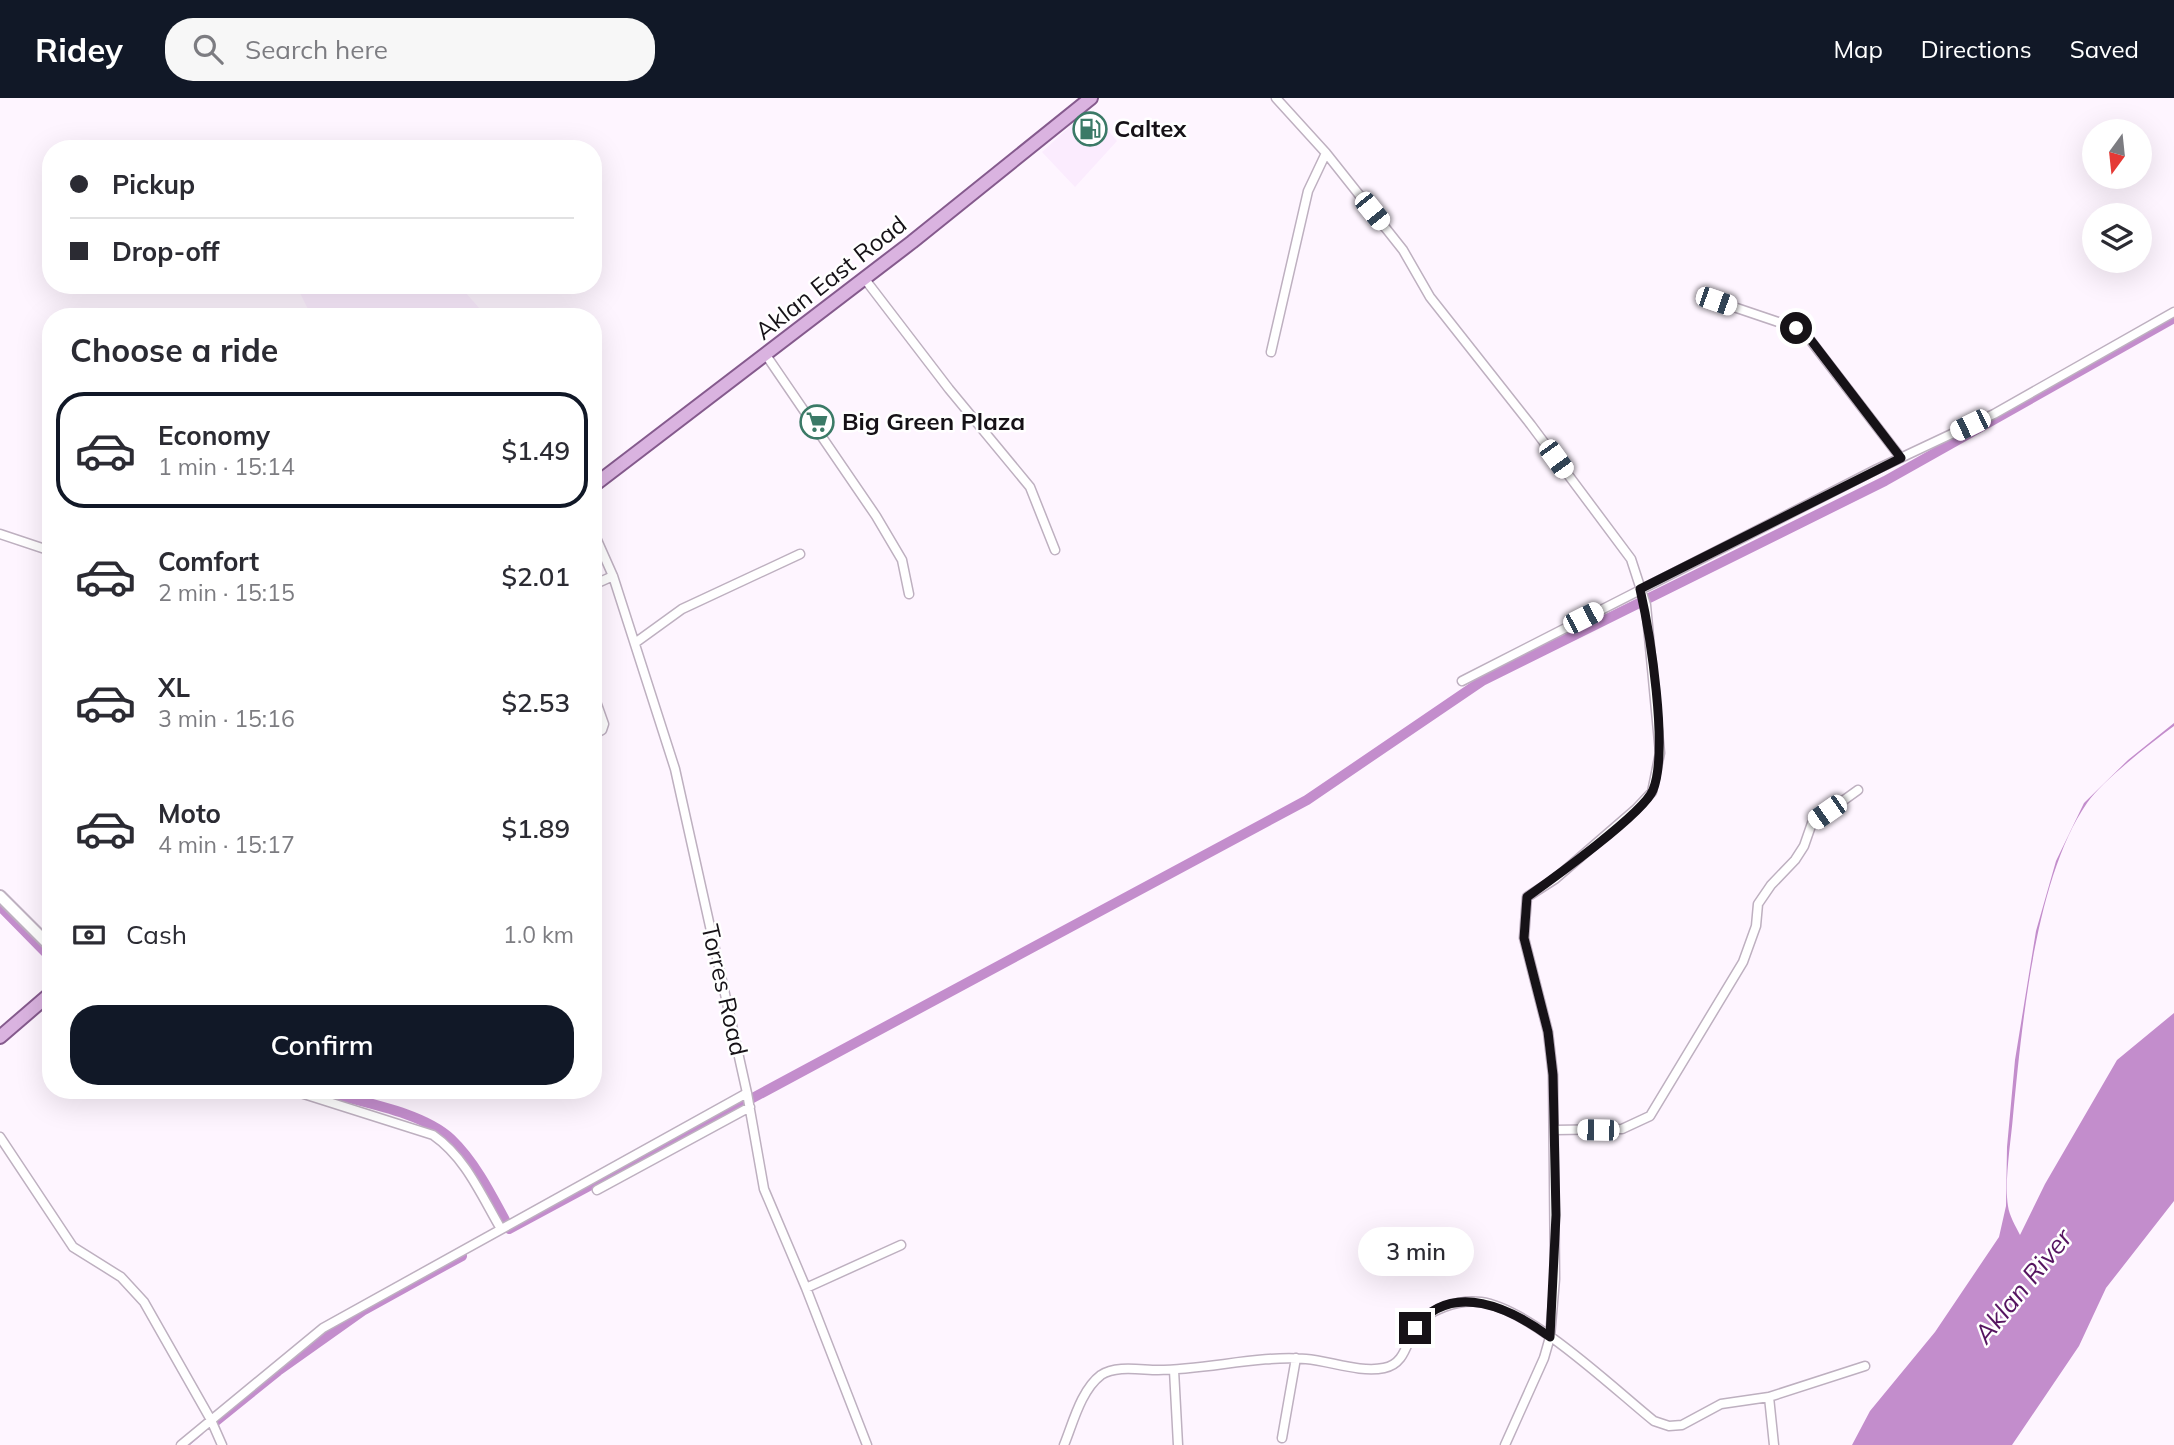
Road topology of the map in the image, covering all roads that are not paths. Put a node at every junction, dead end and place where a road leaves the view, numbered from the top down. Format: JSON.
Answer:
{"nodes":[{"id":1,"x":1091,"y":98,"type":"edge"},
{"id":2,"x":1276,"y":98,"type":"edge"},
{"id":3,"x":1326,"y":153,"type":"junction"},
{"id":4,"x":864,"y":278,"type":"junction"},
{"id":5,"x":1716,"y":301,"type":"dead end"},
{"id":6,"x":2174,"y":312,"type":"edge"},
{"id":7,"x":1270,"y":352,"type":"dead end"},
{"id":8,"x":766,"y":355,"type":"junction"},
{"id":9,"x":1901,"y":458,"type":"junction"},
{"id":10,"x":602,"y":479,"type":"edge"},
{"id":11,"x":0,"y":534,"type":"edge"},
{"id":12,"x":42,"y":548,"type":"edge"},
{"id":13,"x":1055,"y":550,"type":"dead end"},
{"id":14,"x":602,"y":551,"type":"edge"},
{"id":15,"x":800,"y":554,"type":"dead end"},
{"id":16,"x":613,"y":576,"type":"junction"},
{"id":17,"x":602,"y":581,"type":"edge"},
{"id":18,"x":1641,"y":591,"type":"junction"},
{"id":19,"x":909,"y":594,"type":"dead end"},
{"id":20,"x":635,"y":643,"type":"junction"},
{"id":21,"x":1462,"y":681,"type":"dead end"},
{"id":22,"x":1858,"y":790,"type":"dead end"},
{"id":23,"x":0,"y":896,"type":"edge"},
{"id":24,"x":42,"y":938,"type":"edge"},
{"id":25,"x":42,"y":1001,"type":"edge"},
{"id":26,"x":0,"y":1037,"type":"edge"},
{"id":27,"x":319,"y":1099,"type":"edge"},
{"id":28,"x":749,"y":1101,"type":"junction"},
{"id":29,"x":1554,"y":1130,"type":"junction"},
{"id":30,"x":0,"y":1137,"type":"edge"},
{"id":31,"x":597,"y":1190,"type":"dead end"},
{"id":32,"x":501,"y":1229,"type":"junction"},
{"id":33,"x":901,"y":1245,"type":"dead end"},
{"id":34,"x":806,"y":1288,"type":"junction"},
{"id":35,"x":1550,"y":1337,"type":"junction"},
{"id":36,"x":1296,"y":1358,"type":"junction"},
{"id":37,"x":1865,"y":1366,"type":"dead end"},
{"id":38,"x":1174,"y":1370,"type":"junction"},
{"id":39,"x":1769,"y":1397,"type":"junction"},
{"id":40,"x":211,"y":1420,"type":"junction"},
{"id":41,"x":1282,"y":1438,"type":"dead end"},
{"id":42,"x":181,"y":1445,"type":"edge"},
{"id":43,"x":222,"y":1445,"type":"edge"},
{"id":44,"x":867,"y":1445,"type":"edge"},
{"id":45,"x":1064,"y":1445,"type":"edge"},
{"id":46,"x":1178,"y":1445,"type":"edge"},
{"id":47,"x":1505,"y":1445,"type":"edge"},
{"id":48,"x":1774,"y":1445,"type":"edge"}],
"edges":[{"from":1,"to":4,"type":"main road","name":"Aklan East Road"},
{"from":2,"to":3,"type":"street"},
{"from":3,"to":7,"type":"street"},
{"from":3,"to":18,"type":"street"},
{"from":4,"to":8,"type":"main road","name":"Aklan East Road"},
{"from":4,"to":13,"type":"street"},
{"from":5,"to":9,"type":"street"},
{"from":6,"to":9,"type":"street"},
{"from":8,"to":10,"type":"main road","name":"Aklan East Road"},
{"from":8,"to":19,"type":"street"},
{"from":9,"to":18,"type":"street"},
{"from":11,"to":12,"type":"street"},
{"from":14,"to":16,"type":"street","name":"Torres Road"},
{"from":15,"to":20,"type":"street"},
{"from":16,"to":17,"type":"street"},
{"from":16,"to":20,"type":"street","name":"Torres Road"},
{"from":18,"to":21,"type":"street"},
{"from":18,"to":29,"type":"street"},
{"from":20,"to":28,"type":"street","name":"Torres Road"},
{"from":22,"to":29,"type":"street"},
{"from":23,"to":24,"type":"street"},
{"from":25,"to":26,"type":"main road"},
{"from":27,"to":32,"type":"street"},
{"from":28,"to":31,"type":"street"},
{"from":28,"to":32,"type":"street"},
{"from":28,"to":34,"type":"street","name":"Torres Road"},
{"from":29,"to":35,"type":"street"},
{"from":30,"to":40,"type":"street"},
{"from":32,"to":40,"type":"street"},
{"from":33,"to":34,"type":"street"},
{"from":34,"to":44,"type":"street","name":"Torres Road"},
{"from":35,"to":36,"type":"street"},
{"from":35,"to":39,"type":"street"},
{"from":35,"to":47,"type":"street"},
{"from":36,"to":38,"type":"street"},
{"from":36,"to":41,"type":"street"},
{"from":37,"to":39,"type":"street"},
{"from":38,"to":45,"type":"street"},
{"from":38,"to":46,"type":"street"},
{"from":39,"to":48,"type":"street"},
{"from":40,"to":42,"type":"street"},
{"from":40,"to":43,"type":"street"}]}
